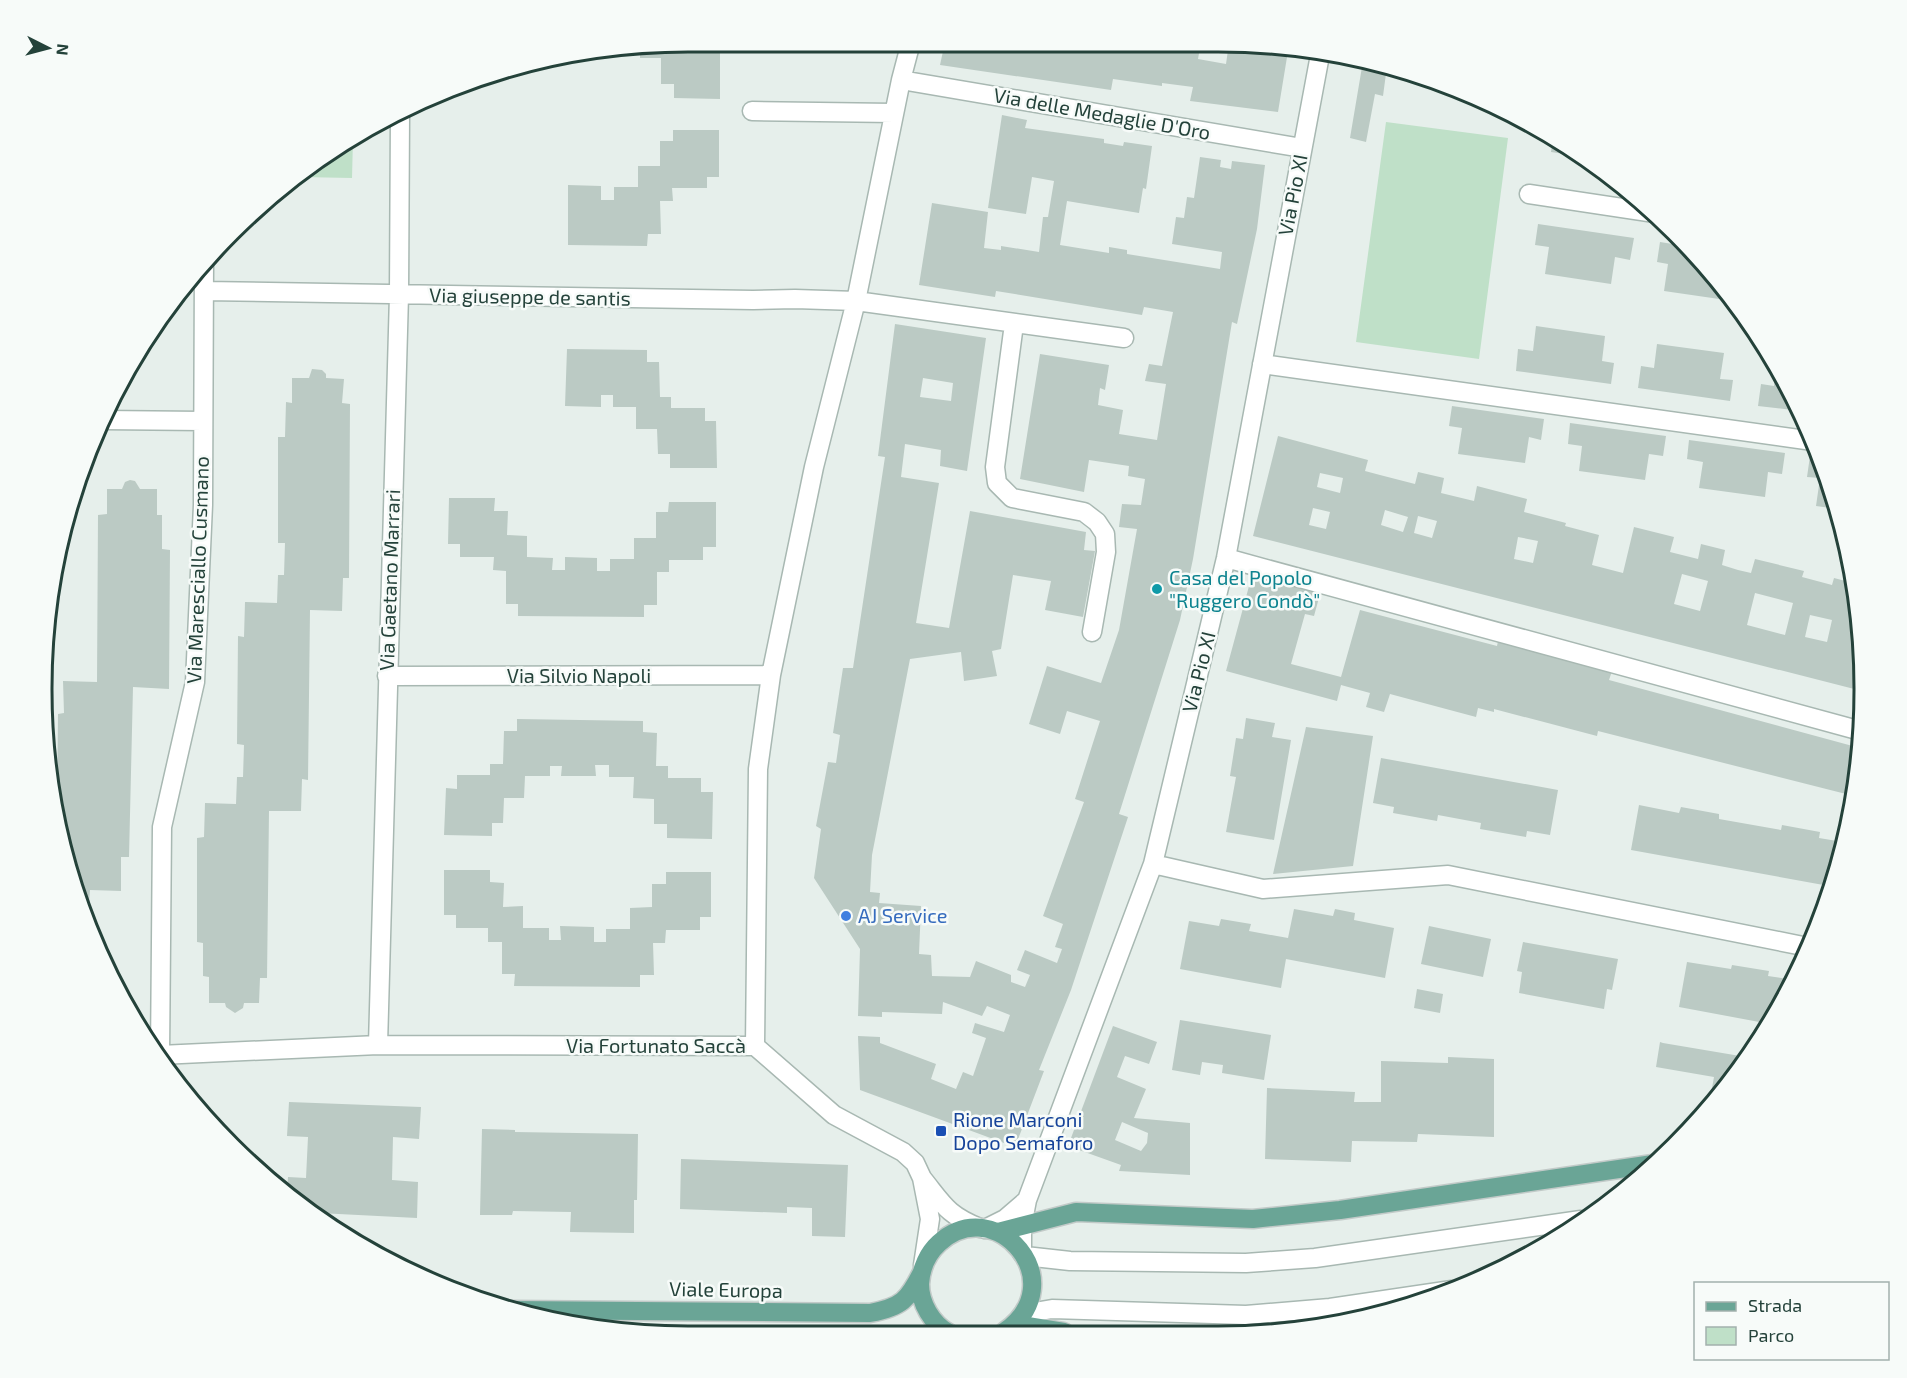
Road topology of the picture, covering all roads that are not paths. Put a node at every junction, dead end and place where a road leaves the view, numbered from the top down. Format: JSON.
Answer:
{"nodes":[{"id":1,"x":908,"y":52,"type":"edge"},
{"id":2,"x":1319,"y":61,"type":"edge"},
{"id":3,"x":901,"y":80,"type":"junction"},
{"id":4,"x":752,"y":111,"type":"dead end"},
{"id":5,"x":894,"y":113,"type":"junction"},
{"id":6,"x":400,"y":122,"type":"edge"},
{"id":7,"x":1302,"y":148,"type":"junction"},
{"id":8,"x":1529,"y":194,"type":"dead end"},
{"id":9,"x":1639,"y":211,"type":"edge"},
{"id":10,"x":204,"y":277,"type":"edge"},
{"id":11,"x":204,"y":291,"type":"junction"},
{"id":12,"x":399,"y":295,"type":"junction"},
{"id":13,"x":856,"y":301,"type":"junction"},
{"id":14,"x":1014,"y":324,"type":"junction"},
{"id":15,"x":1124,"y":338,"type":"dead end"},
{"id":16,"x":1262,"y":364,"type":"junction"},
{"id":17,"x":112,"y":420,"type":"edge"},
{"id":18,"x":203,"y":421,"type":"junction"},
{"id":19,"x":1804,"y":440,"type":"edge"},
{"id":20,"x":1227,"y":558,"type":"junction"},
{"id":21,"x":1092,"y":632,"type":"dead end"},
{"id":22,"x":771,"y":675,"type":"junction"},
{"id":23,"x":387,"y":676,"type":"junction"},
{"id":24,"x":1853,"y":728,"type":"edge"},
{"id":25,"x":1153,"y":864,"type":"junction"},
{"id":26,"x":1800,"y":945,"type":"edge"},
{"id":27,"x":160,"y":1043,"type":"edge"},
{"id":28,"x":378,"y":1046,"type":"junction"},
{"id":29,"x":755,"y":1046,"type":"junction"},
{"id":30,"x":168,"y":1055,"type":"edge"},
{"id":31,"x":1640,"y":1166,"type":"edge"},
{"id":32,"x":922,"y":1178,"type":"junction"},
{"id":33,"x":1028,"y":1200,"type":"junction"},
{"id":34,"x":1565,"y":1222,"type":"edge"},
{"id":35,"x":1022,"y":1226,"type":"junction"},
{"id":36,"x":988,"y":1230,"type":"junction"},
{"id":37,"x":1023,"y":1254,"type":"junction"},
{"id":38,"x":923,"y":1269,"type":"junction"},
{"id":39,"x":1408,"y":1296,"type":"edge"},
{"id":40,"x":553,"y":1310,"type":"edge"},
{"id":41,"x":941,"y":1326,"type":"edge"},
{"id":42,"x":1014,"y":1326,"type":"edge"}],
"edges":[{"from":1,"to":3,"type":"street"},
{"from":2,"to":7,"type":"street","name":"Via Pio XI"},
{"from":3,"to":5,"type":"street"},
{"from":3,"to":7,"type":"street","name":"Via delle Medaglie D'Oro"},
{"from":4,"to":5,"type":"street"},
{"from":5,"to":13,"type":"street"},
{"from":6,"to":12,"type":"street","name":"Via Gaetano Marrari"},
{"from":7,"to":16,"type":"street","name":"Via Pio XI"},
{"from":8,"to":9,"type":"street"},
{"from":10,"to":11,"type":"street","name":"Via Maresciallo Cusmano"},
{"from":11,"to":12,"type":"street","name":"Via giuseppe de santis"},
{"from":11,"to":18,"type":"street","name":"Via Maresciallo Cusmano"},
{"from":12,"to":13,"type":"street","name":"Via giuseppe de santis"},
{"from":12,"to":23,"type":"street","name":"Via Gaetano Marrari"},
{"from":13,"to":14,"type":"street"},
{"from":13,"to":22,"type":"street"},
{"from":14,"to":15,"type":"street"},
{"from":14,"to":21,"type":"street"},
{"from":16,"to":19,"type":"street"},
{"from":16,"to":20,"type":"street","name":"Via Pio XI"},
{"from":17,"to":18,"type":"street"},
{"from":18,"to":27,"type":"street","name":"Via Maresciallo Cusmano"},
{"from":20,"to":24,"type":"street"},
{"from":20,"to":25,"type":"street","name":"Via Pio XI"},
{"from":22,"to":23,"type":"street","name":"Via Silvio Napoli"},
{"from":22,"to":29,"type":"street"},
{"from":23,"to":28,"type":"street","name":"Via Gaetano Marrari"},
{"from":25,"to":26,"type":"street"},
{"from":25,"to":33,"type":"street","name":"Via Pio XI"},
{"from":28,"to":29,"type":"street","name":"Via Fortunato Saccà"},
{"from":28,"to":30,"type":"street","name":"Via Fortunato Saccà"},
{"from":29,"to":32,"type":"street","name":"Via Fortunato Saccà"},
{"from":31,"to":35,"type":"main road","name":"Viale Europa"},
{"from":32,"to":36,"type":"street","name":"Via Fortunato Saccà"},
{"from":32,"to":38,"type":"street"},
{"from":33,"to":35,"type":"street","name":"Via Pio XI"},
{"from":33,"to":36,"type":"street"},
{"from":34,"to":37,"type":"street"},
{"from":35,"to":36,"type":"main road","name":"Viale Europa"},
{"from":35,"to":37,"type":"street","name":"Via Pio XI"},
{"from":36,"to":37,"type":"main road"},
{"from":36,"to":38,"type":"main road","name":"Viale Europa"},
{"from":37,"to":42,"type":"main road"},
{"from":38,"to":40,"type":"main road","name":"Viale Europa"},
{"from":38,"to":41,"type":"main road"},
{"from":39,"to":42,"type":"street"}]}
